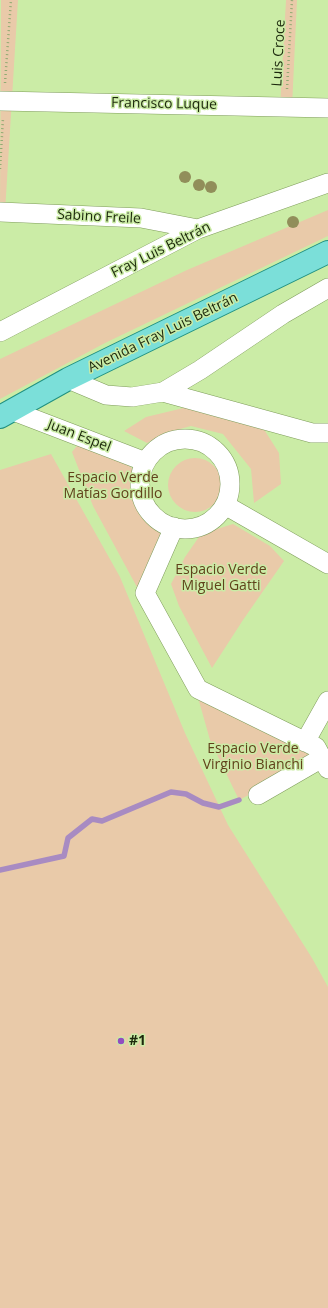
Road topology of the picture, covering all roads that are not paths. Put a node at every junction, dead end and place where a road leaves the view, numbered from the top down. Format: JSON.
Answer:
{"nodes":[{"id":1,"x":0,"y":101,"type":"edge"},
{"id":2,"x":328,"y":108,"type":"edge"},
{"id":3,"x":328,"y":183,"type":"edge"},
{"id":4,"x":0,"y":212,"type":"edge"},
{"id":5,"x":198,"y":229,"type":"junction"},
{"id":6,"x":328,"y":252,"type":"edge"},
{"id":7,"x":328,"y":288,"type":"edge"},
{"id":8,"x":2,"y":330,"type":"edge"},
{"id":9,"x":68,"y":379,"type":"junction"},
{"id":10,"x":163,"y":392,"type":"junction"},
{"id":11,"x":6,"y":414,"type":"edge"},
{"id":12,"x":320,"y":433,"type":"edge"},
{"id":13,"x":146,"y":462,"type":"junction"},
{"id":14,"x":225,"y":505,"type":"junction"},
{"id":15,"x":174,"y":527,"type":"junction"},
{"id":16,"x":328,"y":564,"type":"edge"},
{"id":17,"x":328,"y":701,"type":"edge"},
{"id":18,"x":305,"y":742,"type":"junction"},
{"id":19,"x":325,"y":763,"type":"edge"},
{"id":20,"x":258,"y":794,"type":"dead end"}],
"edges":[{"from":1,"to":2,"type":"street","name":"Francisco Luque"},
{"from":3,"to":5,"type":"street","name":"Fray Luis Beltrán"},
{"from":4,"to":5,"type":"street","name":"Sabino Freile"},
{"from":5,"to":8,"type":"street","name":"Fray Luis Beltrán"},
{"from":6,"to":9,"type":"main road","name":"Avenida Fray Luis Beltrán"},
{"from":7,"to":10,"type":"street"},
{"from":9,"to":10,"type":"street"},
{"from":9,"to":11,"type":"main road","name":"Avenida Fray Luis Beltrán"},
{"from":10,"to":12,"type":"street"},
{"from":11,"to":13,"type":"street","name":"Juan Espel"},
{"from":13,"to":14,"type":"street"},
{"from":13,"to":15,"type":"street"},
{"from":14,"to":15,"type":"street"},
{"from":14,"to":16,"type":"street"},
{"from":15,"to":18,"type":"street"},
{"from":17,"to":18,"type":"street"},
{"from":18,"to":19,"type":"street"},
{"from":19,"to":20,"type":"street"}]}
